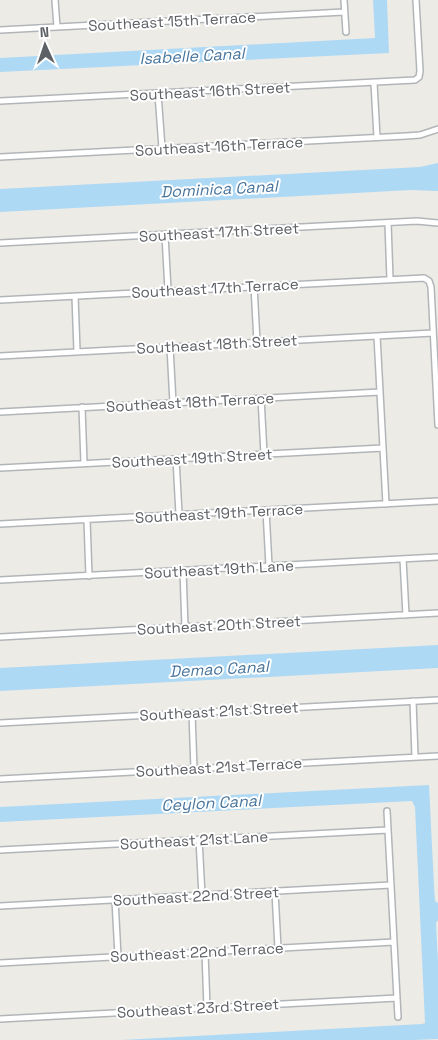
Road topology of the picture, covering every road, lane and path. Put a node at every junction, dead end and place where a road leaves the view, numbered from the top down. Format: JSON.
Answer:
{"nodes":[{"id":1,"x":55,"y":0,"type":"edge"},
{"id":2,"x":344,"y":0,"type":"edge"},
{"id":3,"x":416,"y":0,"type":"edge"},
{"id":4,"x":344,"y":12,"type":"junction"},
{"id":5,"x":0,"y":22,"type":"edge"},
{"id":6,"x":56,"y":27,"type":"junction"},
{"id":7,"x":0,"y":30,"type":"edge"},
{"id":8,"x":346,"y":32,"type":"dead end"},
{"id":9,"x":374,"y":83,"type":"junction"},
{"id":10,"x":158,"y":94,"type":"junction"},
{"id":11,"x":0,"y":101,"type":"edge"},
{"id":12,"x":438,"y":129,"type":"edge"},
{"id":13,"x":377,"y":137,"type":"junction"},
{"id":14,"x":162,"y":148,"type":"junction"},
{"id":15,"x":0,"y":157,"type":"edge"},
{"id":16,"x":388,"y":223,"type":"junction"},
{"id":17,"x":438,"y":223,"type":"edge"},
{"id":18,"x":165,"y":235,"type":"junction"},
{"id":19,"x":0,"y":243,"type":"edge"},
{"id":20,"x":390,"y":279,"type":"junction"},
{"id":21,"x":254,"y":286,"type":"junction"},
{"id":22,"x":168,"y":290,"type":"junction"},
{"id":23,"x":75,"y":296,"type":"junction"},
{"id":24,"x":0,"y":300,"type":"edge"},
{"id":25,"x":433,"y":333,"type":"junction"},
{"id":26,"x":377,"y":336,"type":"junction"},
{"id":27,"x":257,"y":342,"type":"junction"},
{"id":28,"x":170,"y":347,"type":"junction"},
{"id":29,"x":77,"y":351,"type":"junction"},
{"id":30,"x":0,"y":356,"type":"edge"},
{"id":31,"x":380,"y":392,"type":"junction"},
{"id":32,"x":261,"y":398,"type":"junction"},
{"id":33,"x":173,"y":403,"type":"junction"},
{"id":34,"x":82,"y":408,"type":"junction"},
{"id":35,"x":0,"y":412,"type":"edge"},
{"id":36,"x":438,"y":417,"type":"edge"},
{"id":37,"x":438,"y":425,"type":"edge"},
{"id":38,"x":383,"y":448,"type":"junction"},
{"id":39,"x":264,"y":454,"type":"junction"},
{"id":40,"x":176,"y":459,"type":"junction"},
{"id":41,"x":84,"y":464,"type":"junction"},
{"id":42,"x":0,"y":468,"type":"edge"},
{"id":43,"x":438,"y":501,"type":"edge"},
{"id":44,"x":386,"y":504,"type":"junction"},
{"id":45,"x":266,"y":510,"type":"junction"},
{"id":46,"x":179,"y":514,"type":"junction"},
{"id":47,"x":87,"y":520,"type":"junction"},
{"id":48,"x":0,"y":524,"type":"edge"},
{"id":49,"x":438,"y":557,"type":"edge"},
{"id":50,"x":403,"y":559,"type":"junction"},
{"id":51,"x":269,"y":566,"type":"junction"},
{"id":52,"x":183,"y":571,"type":"junction"},
{"id":53,"x":90,"y":576,"type":"junction"},
{"id":54,"x":0,"y":580,"type":"edge"},
{"id":55,"x":438,"y":614,"type":"edge"},
{"id":56,"x":406,"y":615,"type":"junction"},
{"id":57,"x":186,"y":627,"type":"junction"},
{"id":58,"x":0,"y":637,"type":"edge"},
{"id":59,"x":438,"y":700,"type":"edge"},
{"id":60,"x":412,"y":701,"type":"junction"},
{"id":61,"x":192,"y":713,"type":"junction"},
{"id":62,"x":0,"y":723,"type":"edge"},
{"id":63,"x":438,"y":756,"type":"edge"},
{"id":64,"x":415,"y":757,"type":"junction"},
{"id":65,"x":194,"y":769,"type":"junction"},
{"id":66,"x":0,"y":779,"type":"edge"},
{"id":67,"x":387,"y":811,"type":"dead end"},
{"id":68,"x":388,"y":830,"type":"junction"},
{"id":69,"x":199,"y":840,"type":"junction"},
{"id":70,"x":0,"y":850,"type":"edge"},
{"id":71,"x":391,"y":886,"type":"junction"},
{"id":72,"x":275,"y":892,"type":"junction"},
{"id":73,"x":202,"y":896,"type":"junction"},
{"id":74,"x":114,"y":900,"type":"junction"},
{"id":75,"x":0,"y":906,"type":"edge"},
{"id":76,"x":394,"y":942,"type":"junction"},
{"id":77,"x":278,"y":948,"type":"junction"},
{"id":78,"x":205,"y":952,"type":"junction"},
{"id":79,"x":118,"y":956,"type":"junction"},
{"id":80,"x":0,"y":962,"type":"edge"},
{"id":81,"x":397,"y":998,"type":"junction"},
{"id":82,"x":207,"y":1008,"type":"junction"},
{"id":83,"x":398,"y":1018,"type":"dead end"},
{"id":84,"x":0,"y":1019,"type":"edge"}],
"edges":[{"from":1,"to":6,"type":"street"},
{"from":2,"to":4,"type":"street"},
{"from":3,"to":9,"type":"street","name":"Southeast 16th Street"},
{"from":4,"to":6,"type":"street","name":"Southeast 15th Terrace"},
{"from":4,"to":8,"type":"street"},
{"from":5,"to":7,"type":"street"},
{"from":6,"to":7,"type":"street","name":"Southeast 15th Terrace"},
{"from":9,"to":10,"type":"street","name":"Southeast 16th Street"},
{"from":9,"to":13,"type":"street"},
{"from":10,"to":11,"type":"street","name":"Southeast 16th Street"},
{"from":10,"to":14,"type":"street"},
{"from":12,"to":13,"type":"street","name":"Southeast 16th Terrace"},
{"from":13,"to":14,"type":"street","name":"Southeast 16th Terrace"},
{"from":14,"to":15,"type":"street","name":"Southeast 16th Terrace"},
{"from":16,"to":17,"type":"street","name":"Southeast 17th Street"},
{"from":16,"to":18,"type":"street","name":"Southeast 17th Street"},
{"from":16,"to":20,"type":"street"},
{"from":18,"to":19,"type":"street","name":"Southeast 17th Street"},
{"from":18,"to":22,"type":"street"},
{"from":20,"to":21,"type":"street","name":"Southeast 17th Terrace"},
{"from":20,"to":25,"type":"street","name":"Southeast 17th Terrace"},
{"from":21,"to":22,"type":"street","name":"Southeast 17th Terrace"},
{"from":21,"to":27,"type":"street"},
{"from":22,"to":23,"type":"street","name":"Southeast 17th Terrace"},
{"from":23,"to":24,"type":"street","name":"Southeast 17th Terrace"},
{"from":23,"to":29,"type":"street"},
{"from":25,"to":26,"type":"street","name":"Southeast 18th Street"},
{"from":25,"to":36,"type":"street"},
{"from":26,"to":27,"type":"street","name":"Southeast 18th Street"},
{"from":26,"to":31,"type":"street"},
{"from":27,"to":28,"type":"street","name":"Southeast 18th Street"},
{"from":28,"to":29,"type":"street","name":"Southeast 18th Street"},
{"from":28,"to":33,"type":"street"},
{"from":29,"to":30,"type":"street","name":"Southeast 18th Street"},
{"from":31,"to":32,"type":"street","name":"Southeast 18th Terrace"},
{"from":31,"to":38,"type":"street"},
{"from":32,"to":33,"type":"street","name":"Southeast 18th Terrace"},
{"from":32,"to":39,"type":"street"},
{"from":33,"to":34,"type":"street","name":"Southeast 18th Terrace"},
{"from":34,"to":35,"type":"street","name":"Southeast 18th Terrace"},
{"from":34,"to":41,"type":"street"},
{"from":36,"to":37,"type":"street"},
{"from":38,"to":39,"type":"street","name":"Southeast 19th Street"},
{"from":38,"to":44,"type":"street"},
{"from":39,"to":40,"type":"street","name":"Southeast 19th Street"},
{"from":40,"to":41,"type":"street","name":"Southeast 19th Street"},
{"from":40,"to":46,"type":"street"},
{"from":41,"to":42,"type":"street","name":"Southeast 19th Street"},
{"from":43,"to":44,"type":"street","name":"Southeast 19th Terrace"},
{"from":44,"to":45,"type":"street","name":"Southeast 19th Terrace"},
{"from":45,"to":46,"type":"street","name":"Southeast 19th Terrace"},
{"from":45,"to":51,"type":"street"},
{"from":46,"to":47,"type":"street","name":"Southeast 19th Terrace"},
{"from":47,"to":48,"type":"street","name":"Southeast 19th Terrace"},
{"from":47,"to":53,"type":"street"},
{"from":49,"to":50,"type":"street","name":"Southeast 19th Lane"},
{"from":50,"to":51,"type":"street","name":"Southeast 19th Lane"},
{"from":50,"to":56,"type":"street"},
{"from":51,"to":52,"type":"street","name":"Southeast 19th Lane"},
{"from":52,"to":53,"type":"street","name":"Southeast 19th Lane"},
{"from":52,"to":57,"type":"street"},
{"from":53,"to":54,"type":"street","name":"Southeast 19th Lane"},
{"from":55,"to":56,"type":"street","name":"Southeast 20th Street"},
{"from":56,"to":57,"type":"street","name":"Southeast 20th Street"},
{"from":57,"to":58,"type":"street","name":"Southeast 20th Street"},
{"from":59,"to":60,"type":"street","name":"Southeast 21st Street"},
{"from":60,"to":61,"type":"street","name":"Southeast 21st Street"},
{"from":60,"to":64,"type":"street"},
{"from":61,"to":62,"type":"street","name":"Southeast 21st Street"},
{"from":61,"to":65,"type":"street"},
{"from":63,"to":64,"type":"street","name":"Southeast 21st Terrace"},
{"from":64,"to":65,"type":"street","name":"Southeast 21st Terrace"},
{"from":65,"to":66,"type":"street","name":"Southeast 21st Terrace"},
{"from":67,"to":68,"type":"street"},
{"from":68,"to":69,"type":"street","name":"Southeast 21st Lane"},
{"from":68,"to":71,"type":"street"},
{"from":69,"to":70,"type":"street","name":"Southeast 21st Lane"},
{"from":69,"to":73,"type":"street"},
{"from":71,"to":72,"type":"street","name":"Southeast 22nd Street"},
{"from":71,"to":76,"type":"street"},
{"from":72,"to":73,"type":"street","name":"Southeast 22nd Street"},
{"from":72,"to":77,"type":"street"},
{"from":73,"to":74,"type":"street","name":"Southeast 22nd Street"},
{"from":74,"to":75,"type":"street","name":"Southeast 22nd Street"},
{"from":74,"to":79,"type":"street"},
{"from":76,"to":77,"type":"street","name":"Southeast 22nd Terrace"},
{"from":76,"to":81,"type":"street"},
{"from":77,"to":78,"type":"street","name":"Southeast 22nd Terrace"},
{"from":78,"to":79,"type":"street","name":"Southeast 22nd Terrace"},
{"from":78,"to":82,"type":"street"},
{"from":79,"to":80,"type":"street","name":"Southeast 22nd Terrace"},
{"from":81,"to":82,"type":"street","name":"Southeast 23rd Street"},
{"from":81,"to":83,"type":"street"},
{"from":82,"to":84,"type":"street","name":"Southeast 23rd Street"}]}
